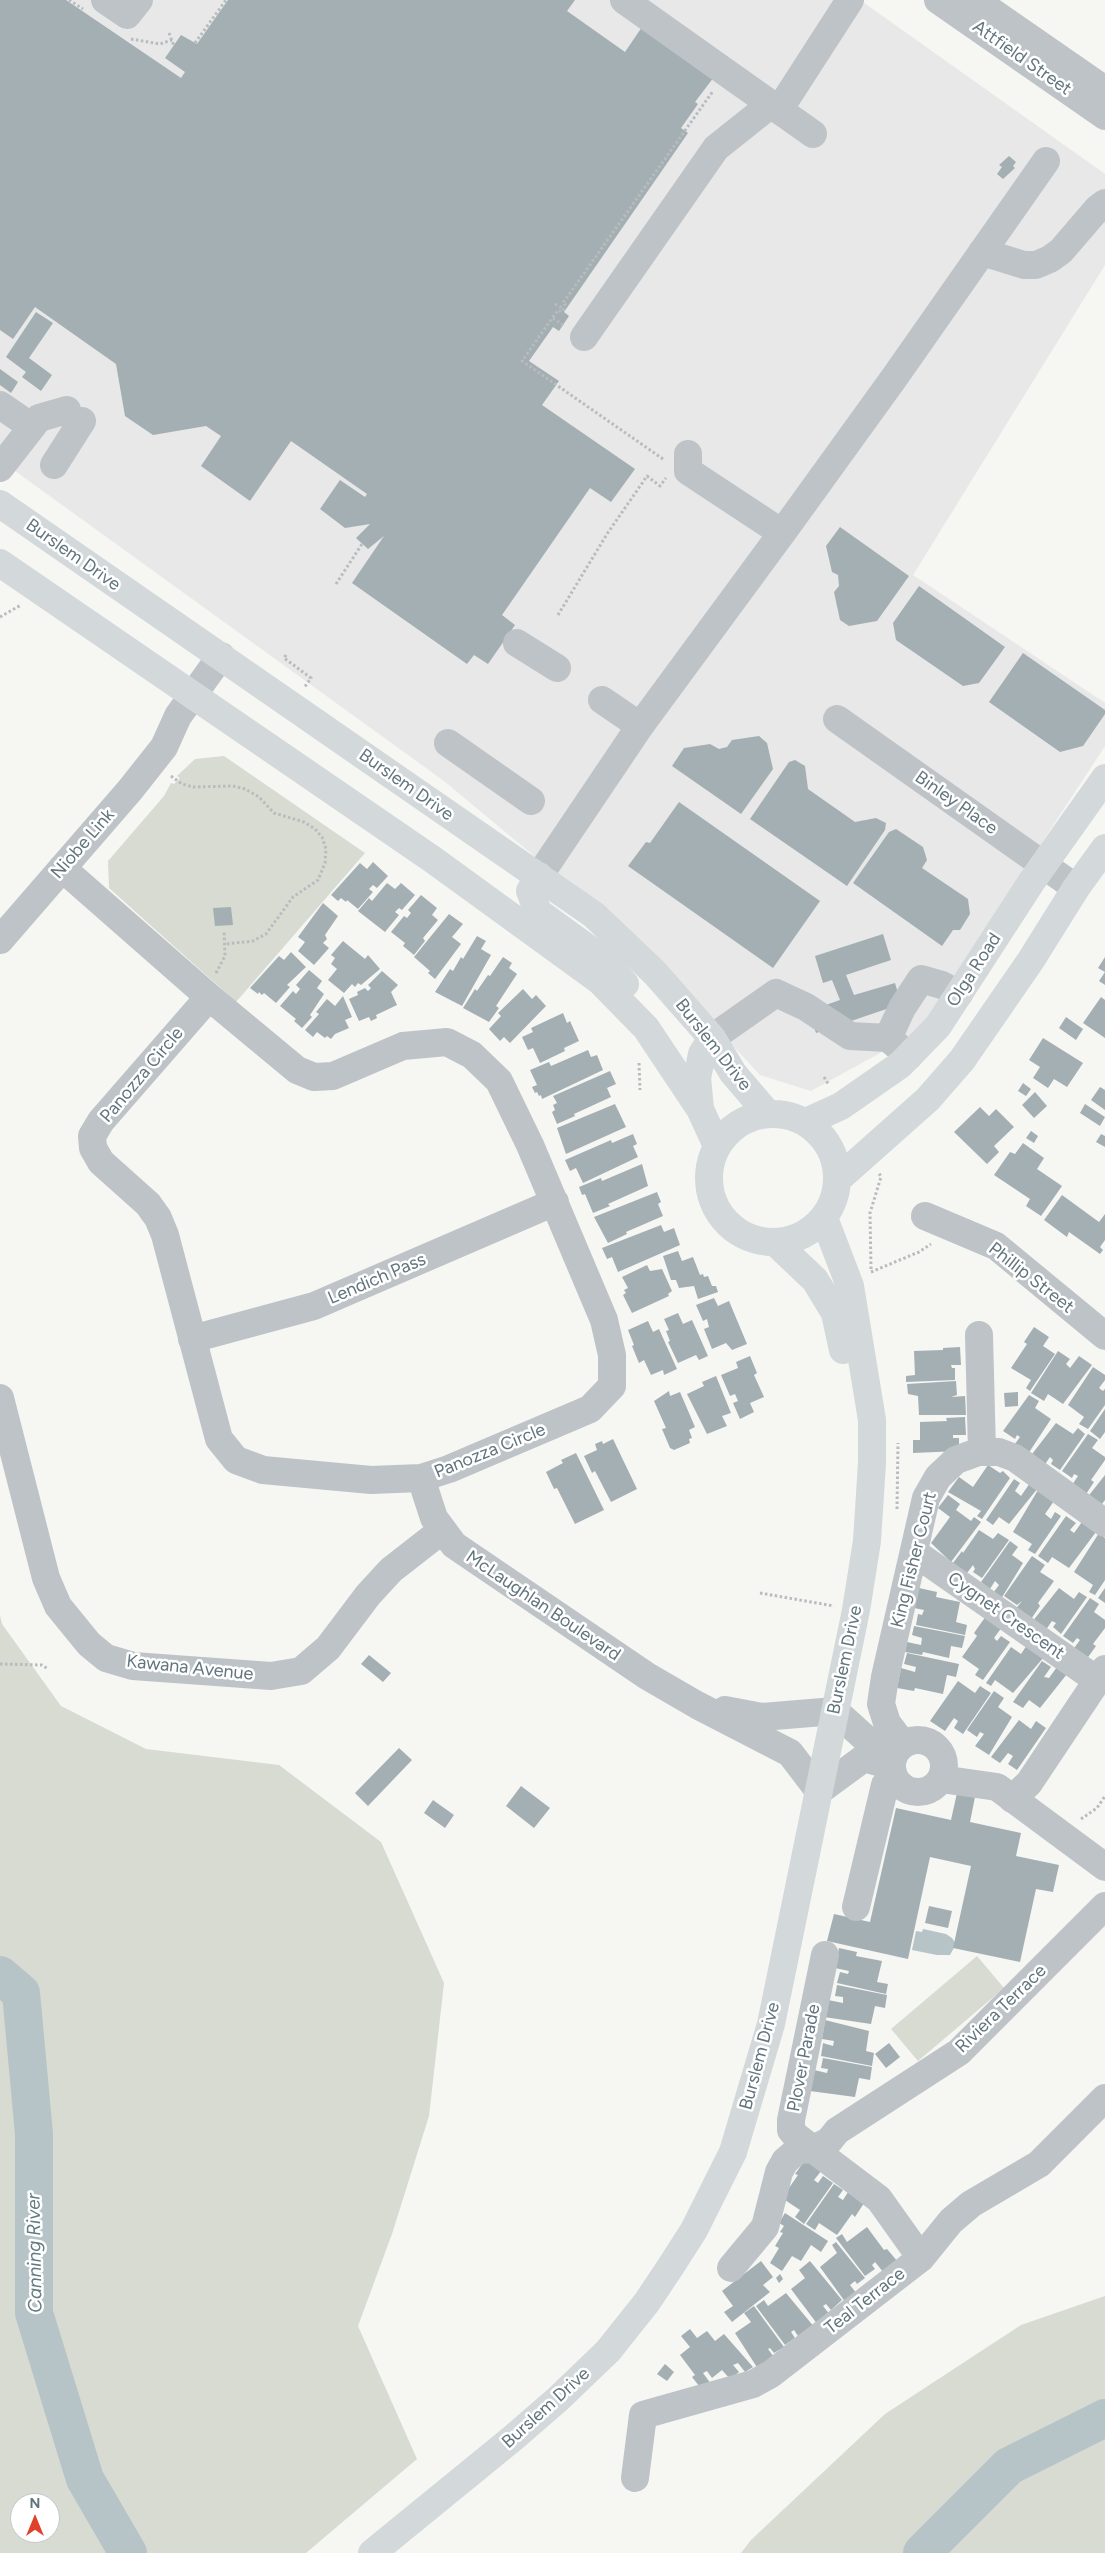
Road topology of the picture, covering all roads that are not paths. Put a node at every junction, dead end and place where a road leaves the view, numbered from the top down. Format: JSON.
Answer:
{"nodes":[{"id":1,"x":105,"y":0,"type":"edge"},
{"id":2,"x":139,"y":0,"type":"edge"},
{"id":3,"x":624,"y":0,"type":"edge"},
{"id":4,"x":850,"y":0,"type":"edge"},
{"id":5,"x":975,"y":0,"type":"edge"},
{"id":6,"x":941,"y":1,"type":"edge"},
{"id":7,"x":1105,"y":90,"type":"edge"},
{"id":8,"x":775,"y":107,"type":"junction"},
{"id":9,"x":1105,"y":116,"type":"edge"},
{"id":10,"x":813,"y":134,"type":"dead end"},
{"id":11,"x":1046,"y":161,"type":"dead end"},
{"id":12,"x":1105,"y":203,"type":"edge"},
{"id":13,"x":982,"y":252,"type":"junction"},
{"id":14,"x":584,"y":337,"type":"dead end"},
{"id":15,"x":0,"y":405,"type":"edge"},
{"id":16,"x":32,"y":427,"type":"junction"},
{"id":17,"x":677,"y":457,"type":"road end"},
{"id":18,"x":54,"y":466,"type":"dead end"},
{"id":19,"x":0,"y":468,"type":"edge"},
{"id":20,"x":0,"y":504,"type":"edge"},
{"id":21,"x":782,"y":533,"type":"junction"},
{"id":22,"x":0,"y":563,"type":"edge"},
{"id":23,"x":517,"y":643,"type":"dead end"},
{"id":24,"x":229,"y":662,"type":"junction"},
{"id":25,"x":557,"y":668,"type":"dead end"},
{"id":26,"x":602,"y":700,"type":"dead end"},
{"id":27,"x":199,"y":702,"type":"junction"},
{"id":28,"x":837,"y":719,"type":"dead end"},
{"id":29,"x":640,"y":726,"type":"junction"},
{"id":30,"x":448,"y":742,"type":"dead end"},
{"id":31,"x":1105,"y":778,"type":"edge"},
{"id":32,"x":531,"y":801,"type":"dead end"},
{"id":33,"x":1105,"y":848,"type":"edge"},
{"id":34,"x":1043,"y":865,"type":"junction"},
{"id":35,"x":62,"y":868,"type":"junction"},
{"id":36,"x":539,"y":876,"type":"junction"},
{"id":37,"x":1076,"y":888,"type":"junction"},
{"id":38,"x":0,"y":940,"type":"edge"},
{"id":39,"x":1031,"y":960,"type":"junction"},
{"id":40,"x":211,"y":987,"type":"junction"},
{"id":41,"x":959,"y":994,"type":"junction"},
{"id":42,"x":646,"y":1028,"type":"junction"},
{"id":43,"x":712,"y":1038,"type":"junction"},
{"id":44,"x":888,"y":1038,"type":"junction"},
{"id":45,"x":914,"y":1050,"type":"junction"},
{"id":46,"x":700,"y":1109,"type":"junction"},
{"id":47,"x":768,"y":1114,"type":"junction"},
{"id":48,"x":806,"y":1122,"type":"junction"},
{"id":49,"x":717,"y":1146,"type":"junction"},
{"id":50,"x":838,"y":1179,"type":"junction"},
{"id":51,"x":555,"y":1202,"type":"junction"},
{"id":52,"x":925,"y":1216,"type":"dead end"},
{"id":53,"x":824,"y":1218,"type":"junction"},
{"id":54,"x":776,"y":1242,"type":"junction"},
{"id":55,"x":979,"y":1334,"type":"dead end"},
{"id":56,"x":1105,"y":1336,"type":"edge"},
{"id":57,"x":192,"y":1339,"type":"junction"},
{"id":58,"x":0,"y":1398,"type":"edge"},
{"id":59,"x":872,"y":1420,"type":"junction"},
{"id":60,"x":982,"y":1452,"type":"junction"},
{"id":61,"x":421,"y":1478,"type":"junction"},
{"id":62,"x":1105,"y":1523,"type":"edge"},
{"id":63,"x":441,"y":1531,"type":"junction"},
{"id":64,"x":915,"y":1553,"type":"junction"},
{"id":65,"x":1101,"y":1674,"type":"edge"},
{"id":66,"x":697,"y":1705,"type":"junction"},
{"id":67,"x":835,"y":1711,"type":"junction"},
{"id":68,"x":897,"y":1761,"type":"junction"},
{"id":69,"x":941,"y":1779,"type":"junction"},
{"id":70,"x":819,"y":1791,"type":"junction"},
{"id":71,"x":1012,"y":1799,"type":"junction"},
{"id":72,"x":1105,"y":1867,"type":"edge"},
{"id":73,"x":1105,"y":1906,"type":"edge"},
{"id":74,"x":856,"y":1907,"type":"dead end"},
{"id":75,"x":825,"y":1955,"type":"dead end"},
{"id":76,"x":1105,"y":2098,"type":"edge"},
{"id":77,"x":813,"y":2149,"type":"junction"},
{"id":78,"x":921,"y":2258,"type":"junction"},
{"id":79,"x":731,"y":2268,"type":"dead end"},
{"id":80,"x":635,"y":2478,"type":"dead end"},
{"id":81,"x":372,"y":2553,"type":"edge"}],
"edges":[{"from":1,"to":2,"type":"street"},
{"from":3,"to":8,"type":"street"},
{"from":4,"to":8,"type":"street"},
{"from":5,"to":7,"type":"street","name":"Attfield Street"},
{"from":6,"to":9,"type":"street","name":"Attfield Street"},
{"from":8,"to":10,"type":"street"},
{"from":8,"to":14,"type":"street"},
{"from":11,"to":13,"type":"street"},
{"from":12,"to":13,"type":"street"},
{"from":13,"to":21,"type":"street"},
{"from":15,"to":16,"type":"street"},
{"from":16,"to":18,"type":"street"},
{"from":16,"to":19,"type":"street"},
{"from":17,"to":21,"type":"street"},
{"from":20,"to":24,"type":"main road","name":"Burslem Drive"},
{"from":21,"to":29,"type":"street"},
{"from":22,"to":27,"type":"main road"},
{"from":23,"to":25,"type":"street"},
{"from":24,"to":27,"type":"street","name":"Niobe Link"},
{"from":24,"to":36,"type":"main road","name":"Burslem Drive"},
{"from":26,"to":29,"type":"street"},
{"from":27,"to":35,"type":"street","name":"Niobe Link"},
{"from":27,"to":42,"type":"main road"},
{"from":28,"to":34,"type":"street","name":"Binley Place"},
{"from":29,"to":36,"type":"street"},
{"from":30,"to":32,"type":"street"},
{"from":31,"to":34,"type":"main road","name":"Olga Road"},
{"from":33,"to":37,"type":"main road"},
{"from":34,"to":37,"type":"street","name":"Binley Place"},
{"from":34,"to":41,"type":"main road","name":"Olga Road"},
{"from":35,"to":38,"type":"street","name":"Niobe Link"},
{"from":35,"to":40,"type":"street","name":"Panozza Circle"},
{"from":36,"to":42,"type":"main road"},
{"from":36,"to":43,"type":"main road","name":"Burslem Drive"},
{"from":37,"to":39,"type":"main road"},
{"from":39,"to":45,"type":"main road"},
{"from":39,"to":50,"type":"main road"},
{"from":40,"to":51,"type":"street","name":"Panozza Circle"},
{"from":40,"to":57,"type":"street","name":"Panozza Circle"},
{"from":41,"to":44,"type":"street"},
{"from":41,"to":45,"type":"main road","name":"Olga Road"},
{"from":42,"to":46,"type":"main road"},
{"from":43,"to":44,"type":"street"},
{"from":43,"to":46,"type":"main road"},
{"from":43,"to":47,"type":"main road","name":"Burslem Drive"},
{"from":44,"to":45,"type":"street"},
{"from":45,"to":48,"type":"main road","name":"Olga Road"},
{"from":46,"to":49,"type":"main road"},
{"from":47,"to":48,"type":"main road","name":"Burslem Drive"},
{"from":47,"to":49,"type":"main road","name":"Burslem Drive"},
{"from":48,"to":50,"type":"main road","name":"Burslem Drive"},
{"from":49,"to":54,"type":"main road","name":"Burslem Drive"},
{"from":50,"to":53,"type":"main road","name":"Burslem Drive"},
{"from":51,"to":57,"type":"street","name":"Lendich Pass"},
{"from":51,"to":61,"type":"street","name":"Panozza Circle"},
{"from":52,"to":56,"type":"street","name":"Phillip Street"},
{"from":53,"to":54,"type":"main road","name":"Burslem Drive"},
{"from":53,"to":59,"type":"main road","name":"Burslem Drive"},
{"from":54,"to":59,"type":"main road","name":"Burslem Drive"},
{"from":55,"to":60,"type":"street"},
{"from":57,"to":61,"type":"street","name":"Panozza Circle"},
{"from":58,"to":63,"type":"street","name":"Kawana Avenue"},
{"from":59,"to":67,"type":"main road","name":"Burslem Drive"},
{"from":60,"to":62,"type":"street","name":"King Fisher Court"},
{"from":60,"to":64,"type":"street","name":"King Fisher Court"},
{"from":61,"to":63,"type":"street","name":"McLaughlan Boulevard"},
{"from":63,"to":66,"type":"street","name":"McLaughlan Boulevard"},
{"from":64,"to":65,"type":"street","name":"Cygnet Crescent"},
{"from":64,"to":68,"type":"street","name":"King Fisher Court"},
{"from":65,"to":71,"type":"street"},
{"from":66,"to":67,"type":"street","name":"McLaughlan Boulevard"},
{"from":66,"to":70,"type":"street","name":"McLaughlan Boulevard"},
{"from":67,"to":68,"type":"street"},
{"from":67,"to":70,"type":"main road","name":"Burslem Drive"},
{"from":68,"to":69,"type":"street"},
{"from":68,"to":69,"type":"street"},
{"from":68,"to":70,"type":"street"},
{"from":68,"to":74,"type":"street"},
{"from":69,"to":71,"type":"street"},
{"from":70,"to":81,"type":"main road","name":"Burslem Drive"},
{"from":71,"to":72,"type":"street"},
{"from":73,"to":77,"type":"street","name":"Riviera Terrace"},
{"from":75,"to":77,"type":"street","name":"Plover Parade"},
{"from":76,"to":78,"type":"street","name":"Teal Terrace"},
{"from":77,"to":78,"type":"street","name":"Plover Parade"},
{"from":77,"to":79,"type":"street"},
{"from":78,"to":80,"type":"street","name":"Teal Terrace"}]}
